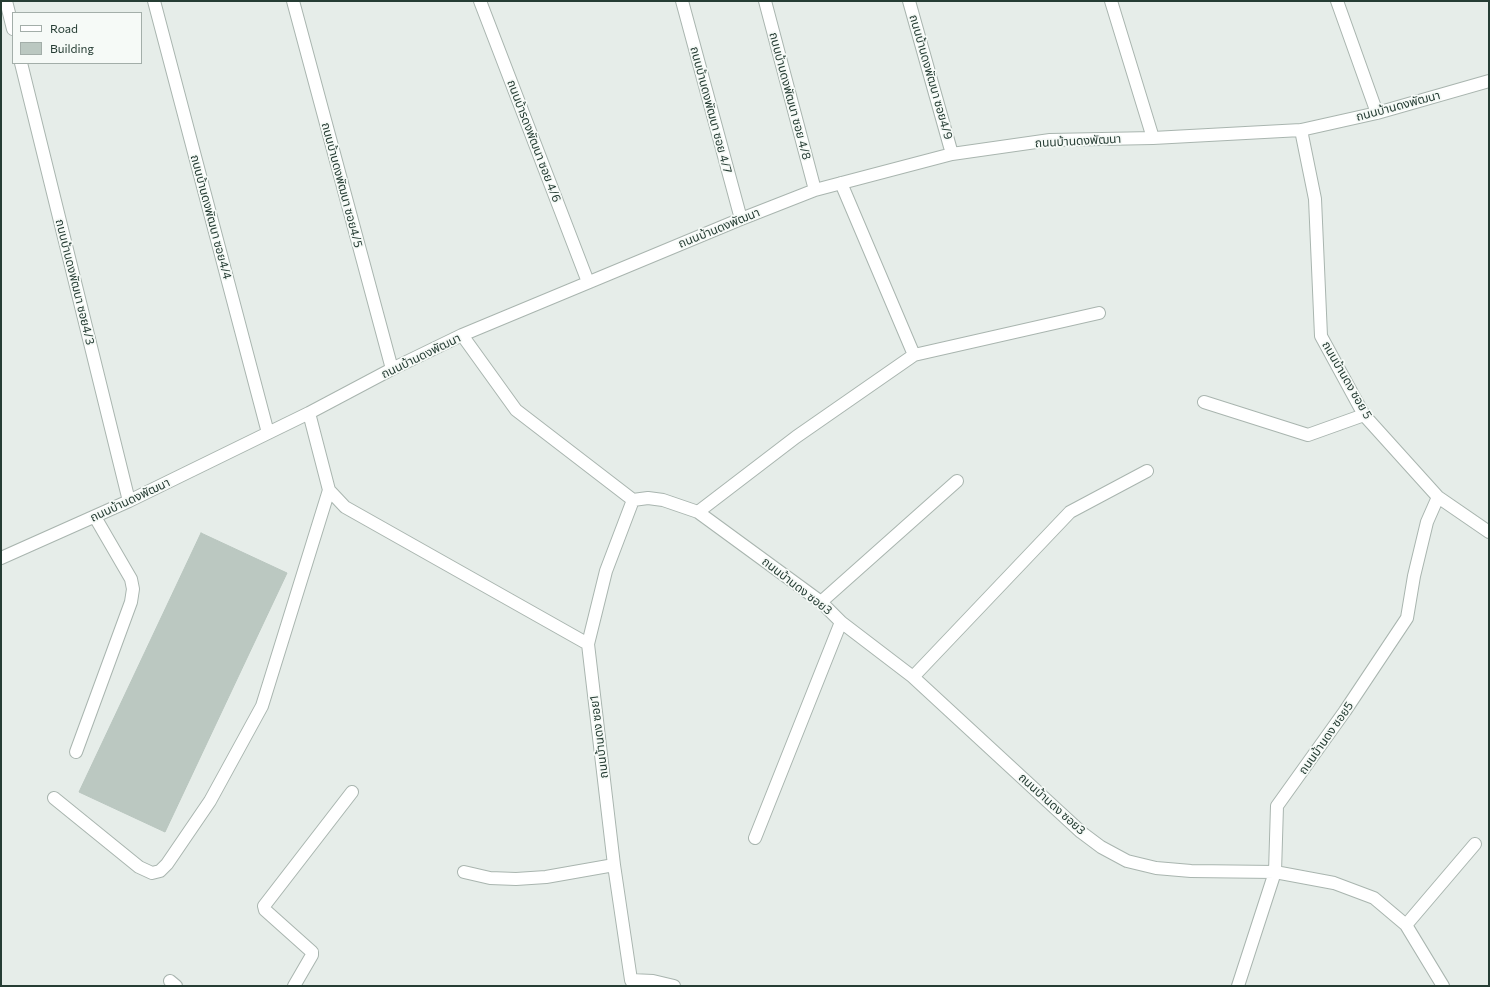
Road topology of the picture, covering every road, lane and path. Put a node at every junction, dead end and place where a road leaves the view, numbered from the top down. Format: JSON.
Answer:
{"nodes":[{"id":1,"x":6,"y":1,"type":"edge"},
{"id":2,"x":154,"y":1,"type":"edge"},
{"id":3,"x":293,"y":1,"type":"edge"},
{"id":4,"x":480,"y":1,"type":"edge"},
{"id":5,"x":682,"y":1,"type":"edge"},
{"id":6,"x":766,"y":1,"type":"edge"},
{"id":7,"x":909,"y":1,"type":"edge"},
{"id":8,"x":1111,"y":1,"type":"edge"},
{"id":9,"x":1337,"y":1,"type":"edge"},
{"id":10,"x":12,"y":24,"type":"edge"},
{"id":11,"x":22,"y":64,"type":"edge"},
{"id":12,"x":1489,"y":81,"type":"edge"},
{"id":13,"x":1377,"y":113,"type":"junction"},
{"id":14,"x":1301,"y":130,"type":"junction"},
{"id":15,"x":1153,"y":138,"type":"junction"},
{"id":16,"x":952,"y":154,"type":"junction"},
{"id":17,"x":841,"y":183,"type":"junction"},
{"id":18,"x":815,"y":190,"type":"junction"},
{"id":19,"x":741,"y":219,"type":"junction"},
{"id":20,"x":588,"y":282,"type":"junction"},
{"id":21,"x":1099,"y":313,"type":"dead end"},
{"id":22,"x":462,"y":335,"type":"junction"},
{"id":23,"x":914,"y":355,"type":"junction"},
{"id":24,"x":392,"y":369,"type":"junction"},
{"id":25,"x":1204,"y":402,"type":"dead end"},
{"id":26,"x":309,"y":413,"type":"junction"},
{"id":27,"x":1364,"y":415,"type":"junction"},
{"id":28,"x":268,"y":433,"type":"junction"},
{"id":29,"x":1147,"y":471,"type":"dead end"},
{"id":30,"x":957,"y":481,"type":"dead end"},
{"id":31,"x":329,"y":490,"type":"junction"},
{"id":32,"x":1438,"y":498,"type":"junction"},
{"id":33,"x":633,"y":500,"type":"junction"},
{"id":34,"x":129,"y":501,"type":"junction"},
{"id":35,"x":698,"y":512,"type":"junction"},
{"id":36,"x":95,"y":517,"type":"junction"},
{"id":37,"x":1489,"y":532,"type":"edge"},
{"id":38,"x":1,"y":558,"type":"edge"},
{"id":39,"x":821,"y":602,"type":"junction"},
{"id":40,"x":841,"y":622,"type":"junction"},
{"id":41,"x":588,"y":644,"type":"junction"},
{"id":42,"x":912,"y":677,"type":"junction"},
{"id":43,"x":76,"y":752,"type":"dead end"},
{"id":44,"x":352,"y":792,"type":"dead end"},
{"id":45,"x":54,"y":798,"type":"dead end"},
{"id":46,"x":755,"y":838,"type":"dead end"},
{"id":47,"x":1475,"y":844,"type":"dead end"},
{"id":48,"x":614,"y":865,"type":"junction"},
{"id":49,"x":464,"y":872,"type":"dead end"},
{"id":50,"x":1276,"y":872,"type":"junction"},
{"id":51,"x":1406,"y":925,"type":"junction"},
{"id":52,"x":632,"y":983,"type":"edge"},
{"id":53,"x":294,"y":986,"type":"edge"},
{"id":54,"x":674,"y":986,"type":"edge"},
{"id":55,"x":1238,"y":986,"type":"edge"},
{"id":56,"x":1443,"y":986,"type":"edge"}],
"edges":[{"from":1,"to":10,"type":"street"},
{"from":2,"to":28,"type":"street","name":"ถนนบ้านดงพัฒนา ซอย4/4"},
{"from":3,"to":24,"type":"street","name":"ถนนบ้านดงพัฒนา ซอย4/5"},
{"from":4,"to":20,"type":"street","name":"ถนนบ้ารดงพัฒนา ซอย 4/6"},
{"from":5,"to":19,"type":"street","name":"ถนนบ้านดงพัฒนา ซอย 4/7"},
{"from":6,"to":18,"type":"street","name":"ถนนบ้านดงพัฒนา ซอย 4/8"},
{"from":7,"to":16,"type":"street","name":"ถนนบ้านดงพัฒนา ซอย4/9"},
{"from":8,"to":15,"type":"street"},
{"from":9,"to":13,"type":"street"},
{"from":11,"to":34,"type":"street","name":"ถนนบ้านดงพัฒนา ซอย4/3"},
{"from":12,"to":13,"type":"street","name":"ถนนบ้านดงพัฒนา"},
{"from":13,"to":14,"type":"street","name":"ถนนบ้านดงพัฒนา"},
{"from":14,"to":15,"type":"street","name":"ถนนบ้านดงพัฒนา"},
{"from":14,"to":27,"type":"street","name":"ถนนบ้านดง ซอย 5"},
{"from":15,"to":16,"type":"street","name":"ถนนบ้านดงพัฒนา"},
{"from":16,"to":17,"type":"street","name":"ถนนบ้านดงพัฒนา"},
{"from":17,"to":18,"type":"street","name":"ถนนบ้านดงพัฒนา"},
{"from":17,"to":23,"type":"street"},
{"from":18,"to":19,"type":"street","name":"ถนนบ้านดงพัฒนา"},
{"from":19,"to":20,"type":"street","name":"ถนนบ้านดงพัฒนา"},
{"from":20,"to":22,"type":"street","name":"ถนนบ้านดงพัฒนา"},
{"from":21,"to":23,"type":"street"},
{"from":22,"to":24,"type":"street","name":"ถนนบ้านดงพัฒนา"},
{"from":22,"to":33,"type":"street"},
{"from":23,"to":35,"type":"street"},
{"from":24,"to":26,"type":"street","name":"ถนนบ้านดงพัฒนา"},
{"from":25,"to":27,"type":"street"},
{"from":26,"to":28,"type":"street","name":"ถนนบ้านดงพัฒนา"},
{"from":26,"to":31,"type":"street"},
{"from":27,"to":32,"type":"street","name":"ถนนบ้านดง ซอย 5"},
{"from":28,"to":34,"type":"street","name":"ถนนบ้านดงพัฒนา"},
{"from":29,"to":42,"type":"street"},
{"from":30,"to":39,"type":"street"},
{"from":31,"to":41,"type":"street"},
{"from":31,"to":45,"type":"street"},
{"from":32,"to":37,"type":"street","name":"ถนนบ้านดง ซอย 5"},
{"from":32,"to":50,"type":"street","name":"ถนนบ้านดง ซอย5"},
{"from":33,"to":35,"type":"street","name":"ถนนบ้านดง ซอย3"},
{"from":33,"to":41,"type":"street","name":"ถนนบ้านดง ซอย1"},
{"from":34,"to":36,"type":"street","name":"ถนนบ้านดงพัฒนา"},
{"from":35,"to":39,"type":"street","name":"ถนนบ้านดง ซอย3"},
{"from":36,"to":38,"type":"street","name":"ถนนบ้านดงพัฒนา"},
{"from":36,"to":43,"type":"street"},
{"from":39,"to":40,"type":"street","name":"ถนนบ้านดง ซอย3"},
{"from":40,"to":42,"type":"street","name":"ถนนบ้านดง ซอย3"},
{"from":40,"to":46,"type":"street"},
{"from":41,"to":48,"type":"street","name":"ถนนบ้านดง ซอย1"},
{"from":42,"to":50,"type":"street","name":"ถนนบ้านดง ซอย3"},
{"from":44,"to":53,"type":"street"},
{"from":47,"to":51,"type":"street"},
{"from":48,"to":49,"type":"street"},
{"from":48,"to":52,"type":"street","name":"ถนนบ้านดง ซอย1"},
{"from":50,"to":51,"type":"street","name":"ถนนบ้านดง ซอย3"},
{"from":50,"to":55,"type":"street","name":"ถนนบ้านดง ซอย5"},
{"from":51,"to":56,"type":"street","name":"ถนนบ้านดง ซอย3"},
{"from":52,"to":54,"type":"street","name":"ถนนบ้านดง ซอย1"}]}
